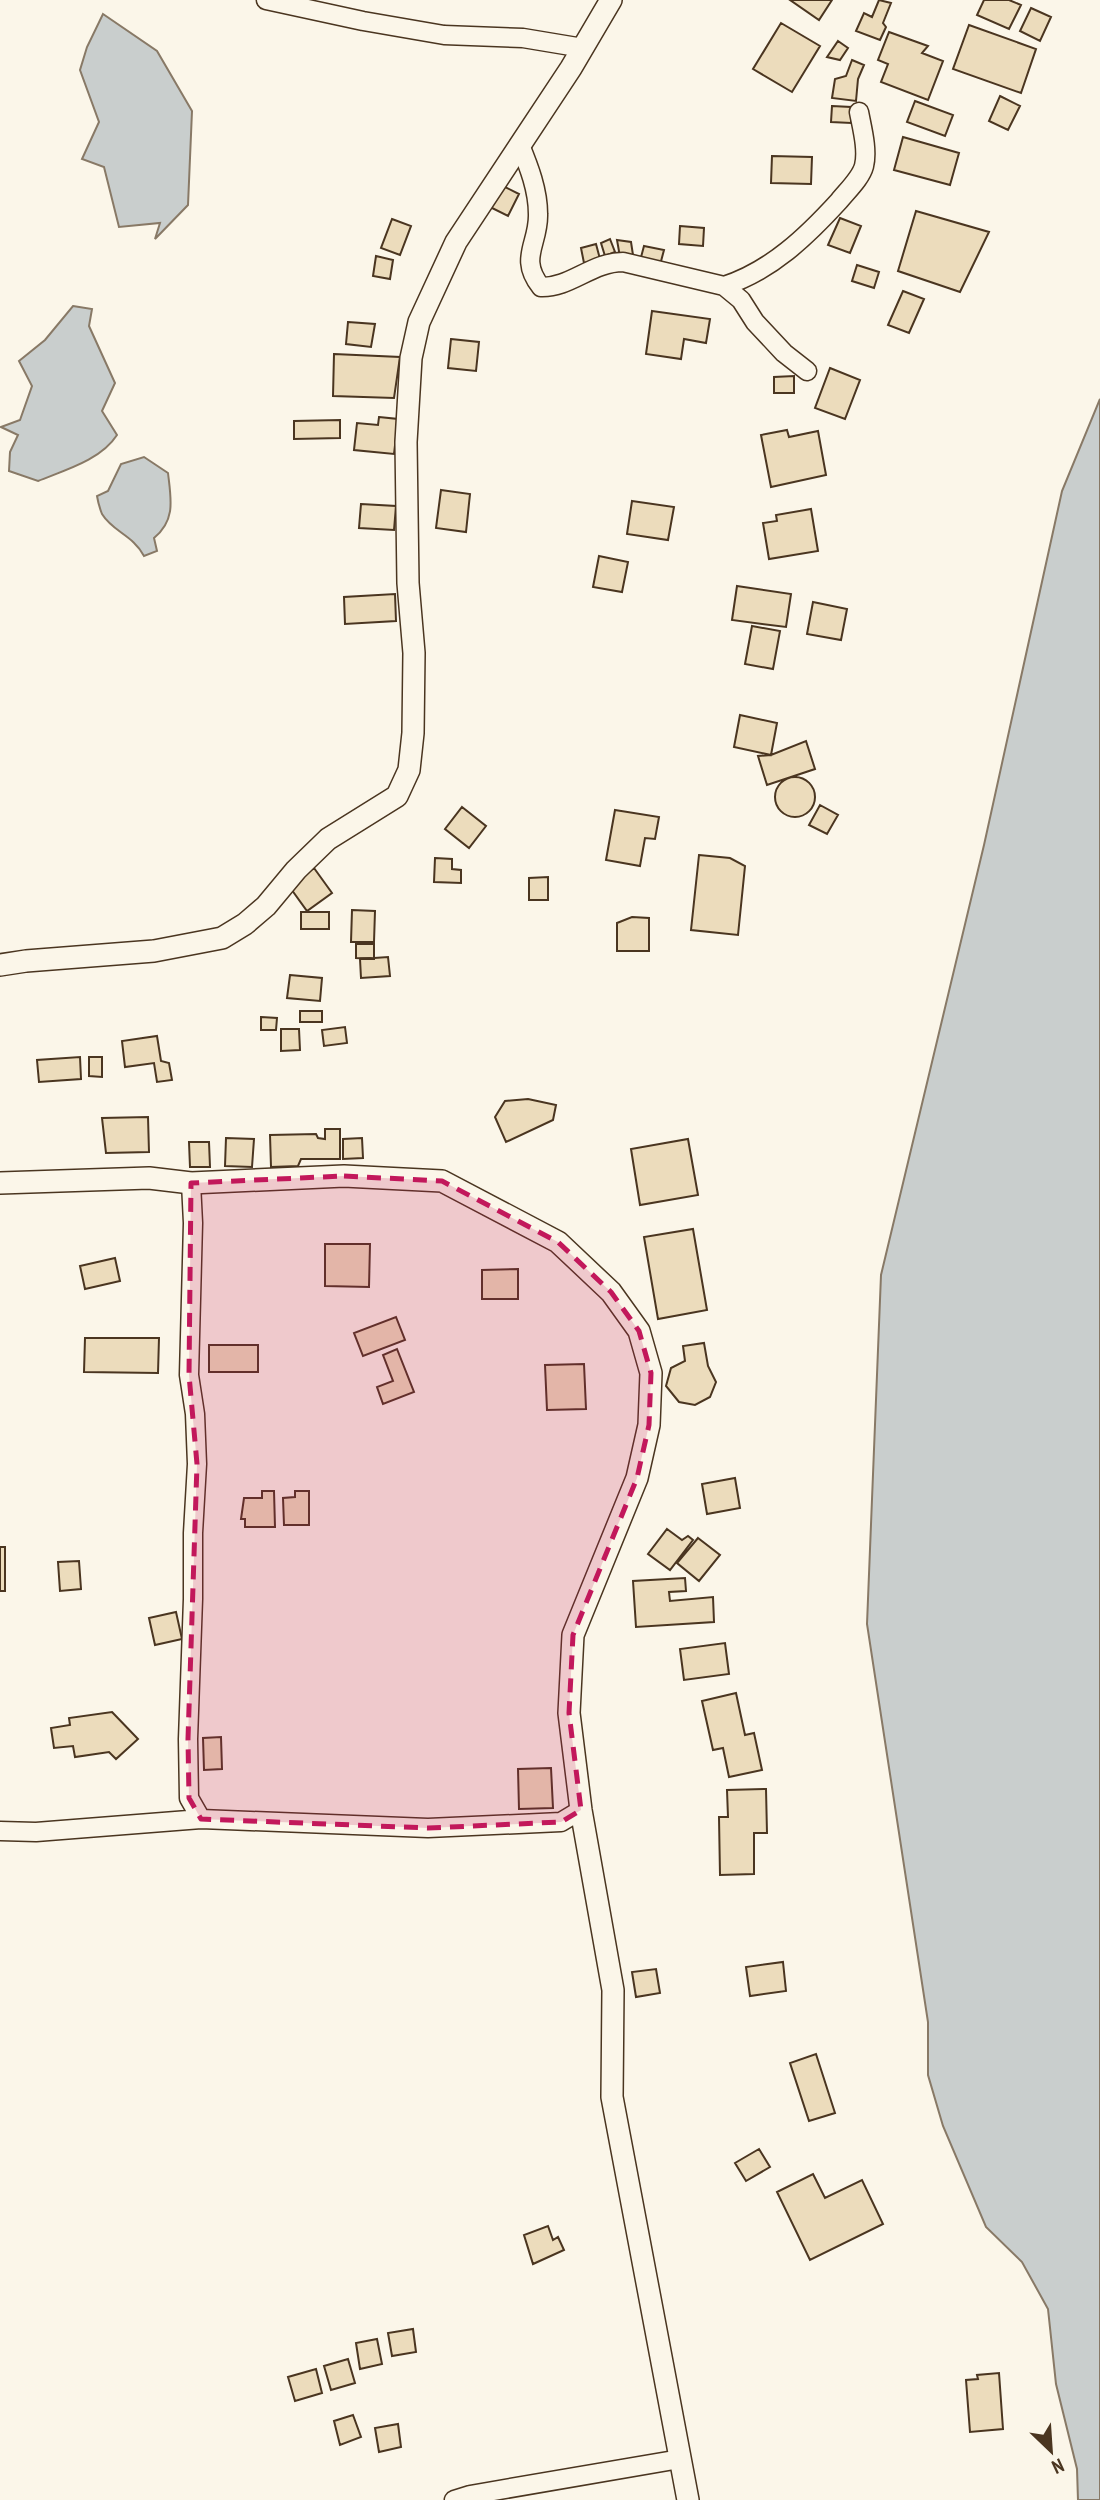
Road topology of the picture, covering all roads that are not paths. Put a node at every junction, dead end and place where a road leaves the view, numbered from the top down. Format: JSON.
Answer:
{"nodes":[{"id":1,"x":266,"y":0,"type":"edge"},
{"id":2,"x":611,"y":0,"type":"edge"},
{"id":3,"x":583,"y":48,"type":"junction"},
{"id":4,"x":859,"y":112,"type":"dead end"},
{"id":5,"x":520,"y":145,"type":"junction"},
{"id":6,"x":724,"y":286,"type":"junction"},
{"id":7,"x":807,"y":371,"type":"dead end"},
{"id":8,"x":0,"y":965,"type":"edge"},
{"id":9,"x":0,"y":1183,"type":"edge"},
{"id":10,"x":191,"y":1183,"type":"junction"},
{"id":11,"x":581,"y":1810,"type":"junction"},
{"id":12,"x":201,"y":1819,"type":"junction"},
{"id":13,"x":0,"y":1831,"type":"edge"},
{"id":14,"x":680,"y":2459,"type":"junction"},
{"id":15,"x":454,"y":2500,"type":"edge"},
{"id":16,"x":688,"y":2500,"type":"edge"}],
"edges":[{"from":1,"to":3,"type":"street"},
{"from":2,"to":3,"type":"street"},
{"from":3,"to":5,"type":"street"},
{"from":4,"to":6,"type":"street"},
{"from":5,"to":6,"type":"street"},
{"from":5,"to":8,"type":"street"},
{"from":6,"to":7,"type":"street"},
{"from":9,"to":10,"type":"street"},
{"from":10,"to":11,"type":"street"},
{"from":10,"to":12,"type":"street"},
{"from":11,"to":12,"type":"street"},
{"from":11,"to":14,"type":"street"},
{"from":12,"to":13,"type":"street"},
{"from":14,"to":15,"type":"street"},
{"from":14,"to":16,"type":"street"}]}
